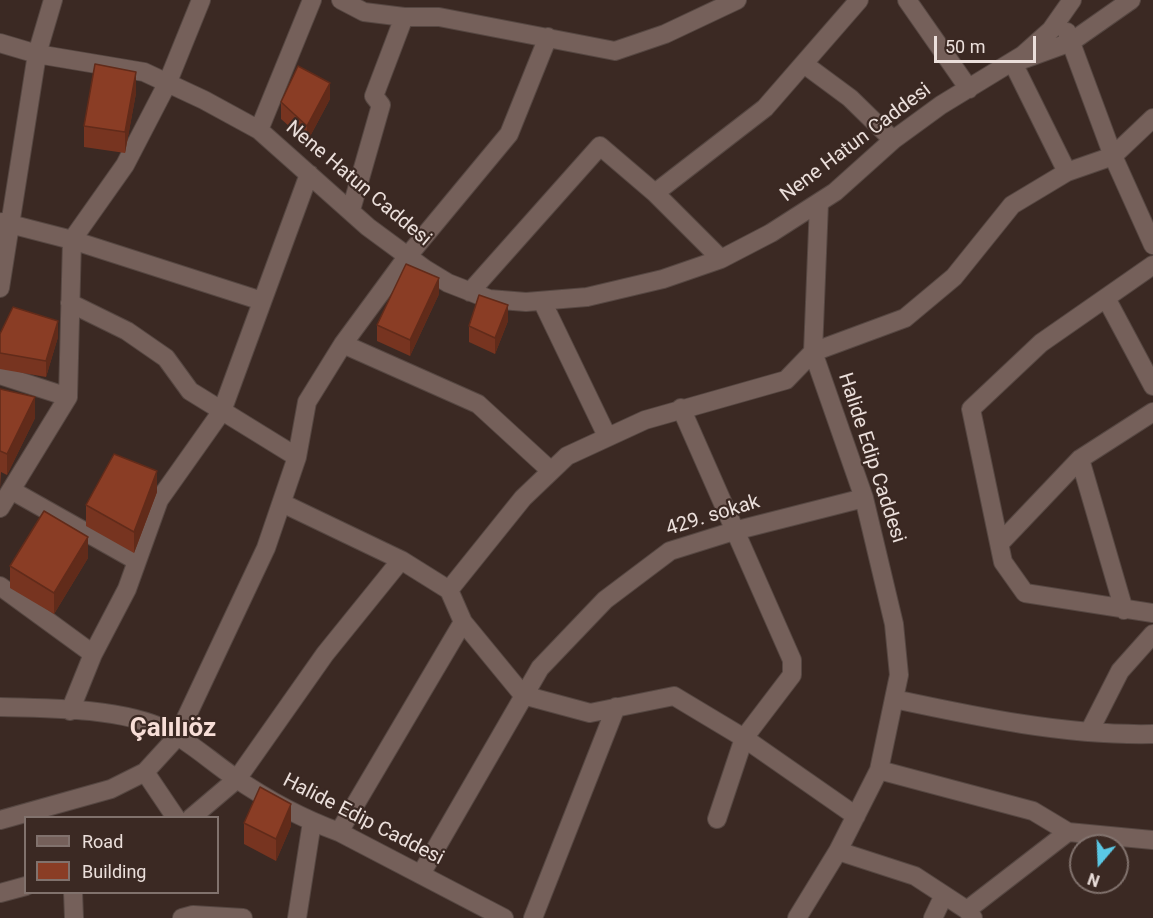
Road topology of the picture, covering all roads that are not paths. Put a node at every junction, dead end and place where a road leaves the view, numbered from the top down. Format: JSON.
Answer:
{"nodes":[{"id":1,"x":53,"y":0,"type":"edge"},
{"id":2,"x":201,"y":0,"type":"edge"},
{"id":3,"x":312,"y":0,"type":"edge"},
{"id":4,"x":341,"y":0,"type":"edge"},
{"id":5,"x":737,"y":0,"type":"edge"},
{"id":6,"x":859,"y":0,"type":"edge"},
{"id":7,"x":907,"y":0,"type":"edge"},
{"id":8,"x":1072,"y":0,"type":"edge"},
{"id":9,"x":1131,"y":0,"type":"edge"},
{"id":10,"x":386,"y":7,"type":"edge"},
{"id":11,"x":441,"y":8,"type":"edge"},
{"id":12,"x":1061,"y":16,"type":"junction"},
{"id":13,"x":404,"y":17,"type":"junction"},
{"id":14,"x":548,"y":37,"type":"junction"},
{"id":15,"x":1071,"y":42,"type":"junction"},
{"id":16,"x":0,"y":43,"type":"edge"},
{"id":17,"x":37,"y":54,"type":"junction"},
{"id":18,"x":1013,"y":63,"type":"junction"},
{"id":19,"x":804,"y":64,"type":"junction"},
{"id":20,"x":167,"y":84,"type":"junction"},
{"id":21,"x":969,"y":89,"type":"junction"},
{"id":22,"x":1153,"y":118,"type":"edge"},
{"id":23,"x":259,"y":130,"type":"junction"},
{"id":24,"x":893,"y":140,"type":"junction"},
{"id":25,"x":1113,"y":156,"type":"junction"},
{"id":26,"x":1067,"y":172,"type":"junction"},
{"id":27,"x":309,"y":174,"type":"junction"},
{"id":28,"x":655,"y":193,"type":"junction"},
{"id":29,"x":819,"y":203,"type":"junction"},
{"id":30,"x":351,"y":210,"type":"junction"},
{"id":31,"x":6,"y":223,"type":"edge"},
{"id":32,"x":1152,"y":237,"type":"edge"},
{"id":33,"x":72,"y":240,"type":"junction"},
{"id":34,"x":407,"y":257,"type":"junction"},
{"id":35,"x":721,"y":259,"type":"junction"},
{"id":36,"x":1153,"y":265,"type":"edge"},
{"id":37,"x":0,"y":288,"type":"edge"},
{"id":38,"x":470,"y":292,"type":"junction"},
{"id":39,"x":1106,"y":298,"type":"junction"},
{"id":40,"x":262,"y":301,"type":"junction"},
{"id":41,"x":542,"y":301,"type":"junction"},
{"id":42,"x":70,"y":303,"type":"junction"},
{"id":43,"x":343,"y":344,"type":"junction"},
{"id":44,"x":813,"y":352,"type":"junction"},
{"id":45,"x":0,"y":375,"type":"edge"},
{"id":46,"x":1153,"y":386,"type":"edge"},
{"id":47,"x":68,"y":397,"type":"junction"},
{"id":48,"x":681,"y":408,"type":"junction"},
{"id":49,"x":222,"y":411,"type":"junction"},
{"id":50,"x":1153,"y":412,"type":"edge"},
{"id":51,"x":607,"y":436,"type":"junction"},
{"id":52,"x":297,"y":458,"type":"junction"},
{"id":53,"x":1080,"y":459,"type":"junction"},
{"id":54,"x":551,"y":471,"type":"junction"},
{"id":55,"x":11,"y":490,"type":"junction"},
{"id":56,"x":864,"y":498,"type":"junction"},
{"id":57,"x":282,"y":504,"type":"junction"},
{"id":58,"x":0,"y":508,"type":"edge"},
{"id":59,"x":734,"y":531,"type":"junction"},
{"id":60,"x":1001,"y":542,"type":"junction"},
{"id":61,"x":401,"y":560,"type":"junction"},
{"id":62,"x":137,"y":561,"type":"junction"},
{"id":63,"x":0,"y":586,"type":"edge"},
{"id":64,"x":449,"y":590,"type":"junction"},
{"id":65,"x":1124,"y":610,"type":"junction"},
{"id":66,"x":1153,"y":613,"type":"edge"},
{"id":67,"x":463,"y":622,"type":"junction"},
{"id":68,"x":1153,"y":634,"type":"edge"},
{"id":69,"x":93,"y":654,"type":"junction"},
{"id":70,"x":523,"y":695,"type":"junction"},
{"id":71,"x":894,"y":699,"type":"junction"},
{"id":72,"x":0,"y":707,"type":"edge"},
{"id":73,"x":616,"y":707,"type":"junction"},
{"id":74,"x":70,"y":711,"type":"junction"},
{"id":75,"x":1090,"y":730,"type":"junction"},
{"id":76,"x":1153,"y":734,"type":"edge"},
{"id":77,"x":177,"y":737,"type":"junction"},
{"id":78,"x":744,"y":738,"type":"junction"},
{"id":79,"x":879,"y":770,"type":"junction"},
{"id":80,"x":145,"y":772,"type":"junction"},
{"id":81,"x":237,"y":779,"type":"junction"},
{"id":82,"x":175,"y":816,"type":"edge"},
{"id":83,"x":193,"y":816,"type":"edge"},
{"id":84,"x":856,"y":816,"type":"junction"},
{"id":85,"x":717,"y":819,"type":"dead end"},
{"id":86,"x":0,"y":820,"type":"edge"},
{"id":87,"x":312,"y":822,"type":"junction"},
{"id":88,"x":339,"y":832,"type":"junction"},
{"id":89,"x":1068,"y":832,"type":"junction"},
{"id":90,"x":1153,"y":840,"type":"edge"},
{"id":91,"x":838,"y":851,"type":"junction"},
{"id":92,"x":421,"y":874,"type":"junction"},
{"id":93,"x":24,"y":887,"type":"edge"},
{"id":94,"x":0,"y":893,"type":"edge"},
{"id":95,"x":73,"y":894,"type":"edge"},
{"id":96,"x":944,"y":895,"type":"junction"},
{"id":97,"x":970,"y":914,"type":"edge"},
{"id":98,"x":189,"y":917,"type":"edge"},
{"id":99,"x":74,"y":918,"type":"edge"},
{"id":100,"x":243,"y":918,"type":"edge"},
{"id":101,"x":297,"y":918,"type":"edge"},
{"id":102,"x":504,"y":918,"type":"edge"},
{"id":103,"x":532,"y":918,"type":"edge"},
{"id":104,"x":797,"y":918,"type":"edge"},
{"id":105,"x":933,"y":918,"type":"edge"}],
"edges":[{"from":1,"to":17,"type":"street"},
{"from":2,"to":20,"type":"street"},
{"from":3,"to":23,"type":"street"},
{"from":4,"to":10,"type":"street"},
{"from":5,"to":14,"type":"street"},
{"from":6,"to":19,"type":"street"},
{"from":7,"to":21,"type":"street"},
{"from":8,"to":12,"type":"street","name":"Nene Hatun Caddesi"},
{"from":9,"to":15,"type":"street"},
{"from":10,"to":13,"type":"street"},
{"from":11,"to":13,"type":"street"},
{"from":11,"to":14,"type":"street"},
{"from":12,"to":15,"type":"street"},
{"from":12,"to":18,"type":"street","name":"Nene Hatun Caddesi"},
{"from":13,"to":30,"type":"street"},
{"from":14,"to":34,"type":"street"},
{"from":15,"to":18,"type":"street"},
{"from":15,"to":25,"type":"street"},
{"from":16,"to":17,"type":"street","name":"Nene Hatun Caddesi"},
{"from":17,"to":20,"type":"street","name":"Nene Hatun Caddesi"},
{"from":17,"to":31,"type":"street"},
{"from":18,"to":21,"type":"street","name":"Nene Hatun Caddesi"},
{"from":18,"to":26,"type":"street"},
{"from":19,"to":24,"type":"street"},
{"from":19,"to":28,"type":"street"},
{"from":20,"to":23,"type":"street","name":"Nene Hatun Caddesi"},
{"from":20,"to":33,"type":"street"},
{"from":21,"to":24,"type":"street","name":"Nene Hatun Caddesi"},
{"from":22,"to":25,"type":"street"},
{"from":23,"to":27,"type":"street","name":"Nene Hatun Caddesi"},
{"from":24,"to":29,"type":"street","name":"Nene Hatun Caddesi"},
{"from":25,"to":26,"type":"street"},
{"from":25,"to":32,"type":"street"},
{"from":26,"to":44,"type":"street"},
{"from":27,"to":30,"type":"street","name":"Nene Hatun Caddesi"},
{"from":27,"to":40,"type":"street"},
{"from":28,"to":35,"type":"street"},
{"from":28,"to":38,"type":"street"},
{"from":29,"to":35,"type":"street","name":"Nene Hatun Caddesi"},
{"from":29,"to":44,"type":"street","name":"Halide Edip Caddesi"},
{"from":30,"to":34,"type":"street","name":"Nene Hatun Caddesi"},
{"from":31,"to":33,"type":"street"},
{"from":31,"to":37,"type":"street"},
{"from":33,"to":40,"type":"street"},
{"from":33,"to":42,"type":"street"},
{"from":34,"to":38,"type":"street","name":"Nene Hatun Caddesi"},
{"from":34,"to":43,"type":"street"},
{"from":35,"to":41,"type":"street","name":"Nene Hatun Caddesi"},
{"from":36,"to":39,"type":"street"},
{"from":38,"to":41,"type":"street","name":"Nene Hatun Caddesi"},
{"from":39,"to":46,"type":"street"},
{"from":39,"to":60,"type":"street"},
{"from":40,"to":49,"type":"street"},
{"from":41,"to":51,"type":"street"},
{"from":42,"to":47,"type":"street"},
{"from":42,"to":49,"type":"street"},
{"from":43,"to":52,"type":"street"},
{"from":43,"to":54,"type":"street"},
{"from":44,"to":48,"type":"street"},
{"from":44,"to":56,"type":"street","name":"Halide Edip Caddesi"},
{"from":45,"to":47,"type":"street"},
{"from":47,"to":55,"type":"street"},
{"from":48,"to":51,"type":"street"},
{"from":48,"to":59,"type":"street"},
{"from":49,"to":52,"type":"street"},
{"from":49,"to":62,"type":"street"},
{"from":50,"to":53,"type":"street"},
{"from":51,"to":54,"type":"street"},
{"from":52,"to":57,"type":"street"},
{"from":53,"to":60,"type":"street"},
{"from":53,"to":65,"type":"street"},
{"from":54,"to":64,"type":"street"},
{"from":55,"to":58,"type":"street"},
{"from":55,"to":62,"type":"street"},
{"from":56,"to":59,"type":"street","name":"429. sokak"},
{"from":56,"to":71,"type":"street","name":"Halide Edip Caddesi"},
{"from":57,"to":61,"type":"street"},
{"from":57,"to":77,"type":"street"},
{"from":59,"to":70,"type":"street","name":"429. sokak"},
{"from":59,"to":78,"type":"street"},
{"from":60,"to":65,"type":"street"},
{"from":61,"to":64,"type":"street"},
{"from":61,"to":81,"type":"street"},
{"from":62,"to":69,"type":"street"},
{"from":63,"to":69,"type":"street"},
{"from":64,"to":67,"type":"street"},
{"from":65,"to":66,"type":"street"},
{"from":67,"to":70,"type":"street"},
{"from":67,"to":88,"type":"street"},
{"from":68,"to":75,"type":"street"},
{"from":69,"to":74,"type":"street"},
{"from":70,"to":73,"type":"street"},
{"from":70,"to":92,"type":"street","name":"429. sokak"},
{"from":71,"to":75,"type":"street"},
{"from":71,"to":79,"type":"street","name":"Halide Edip Caddesi"},
{"from":72,"to":74,"type":"street","name":"Halide Edip Caddesi"},
{"from":73,"to":78,"type":"street"},
{"from":73,"to":103,"type":"street"},
{"from":74,"to":77,"type":"street","name":"Halide Edip Caddesi"},
{"from":75,"to":76,"type":"street"},
{"from":77,"to":80,"type":"street"},
{"from":77,"to":81,"type":"street","name":"Halide Edip Caddesi"},
{"from":78,"to":84,"type":"street"},
{"from":78,"to":85,"type":"street"},
{"from":79,"to":84,"type":"street","name":"Halide Edip Caddesi"},
{"from":79,"to":89,"type":"street"},
{"from":80,"to":82,"type":"street"},
{"from":80,"to":86,"type":"street"},
{"from":81,"to":83,"type":"street"},
{"from":81,"to":87,"type":"street","name":"Halide Edip Caddesi"},
{"from":84,"to":91,"type":"street","name":"Halide Edip Caddesi"},
{"from":87,"to":88,"type":"street","name":"Halide Edip Caddesi"},
{"from":87,"to":101,"type":"street"},
{"from":88,"to":92,"type":"street","name":"Halide Edip Caddesi"},
{"from":89,"to":90,"type":"street"},
{"from":89,"to":97,"type":"street"},
{"from":91,"to":96,"type":"street"},
{"from":91,"to":104,"type":"street","name":"Halide Edip Caddesi"},
{"from":92,"to":102,"type":"street","name":"Halide Edip Caddesi"},
{"from":93,"to":94,"type":"street"},
{"from":95,"to":99,"type":"street"},
{"from":96,"to":97,"type":"street"},
{"from":96,"to":105,"type":"street"},
{"from":98,"to":100,"type":"street"}]}
